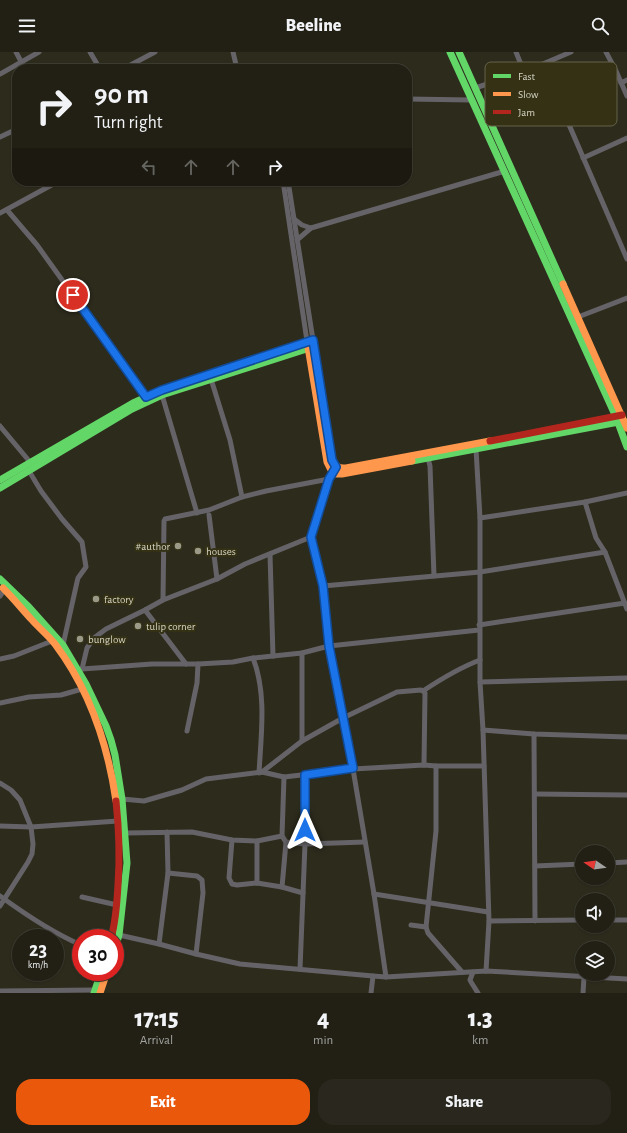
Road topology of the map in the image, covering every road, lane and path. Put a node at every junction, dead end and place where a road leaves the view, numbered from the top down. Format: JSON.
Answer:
{"nodes":[{"id":1,"x":16,"y":52,"type":"edge"},
{"id":2,"x":39,"y":52,"type":"edge"},
{"id":3,"x":90,"y":52,"type":"edge"},
{"id":4,"x":155,"y":52,"type":"edge"},
{"id":5,"x":233,"y":52,"type":"edge"},
{"id":6,"x":450,"y":52,"type":"edge"},
{"id":7,"x":459,"y":52,"type":"edge"},
{"id":8,"x":516,"y":52,"type":"edge"},
{"id":9,"x":571,"y":52,"type":"edge"},
{"id":10,"x":606,"y":52,"type":"edge"},
{"id":11,"x":551,"y":61,"type":"edge"},
{"id":12,"x":21,"y":62,"type":"junction"},
{"id":13,"x":520,"y":62,"type":"edge"},
{"id":14,"x":611,"y":62,"type":"edge"},
{"id":15,"x":18,"y":64,"type":"edge"},
{"id":16,"x":97,"y":64,"type":"edge"},
{"id":17,"x":132,"y":64,"type":"edge"},
{"id":18,"x":236,"y":64,"type":"edge"},
{"id":19,"x":12,"y":67,"type":"edge"},
{"id":20,"x":0,"y":74,"type":"edge"},
{"id":21,"x":617,"y":75,"type":"edge"},
{"id":22,"x":627,"y":80,"type":"edge"},
{"id":23,"x":621,"y":83,"type":"junction"},
{"id":24,"x":485,"y":85,"type":"edge"},
{"id":25,"x":475,"y":88,"type":"junction"},
{"id":26,"x":627,"y":96,"type":"edge"},
{"id":27,"x":412,"y":99,"type":"edge"},
{"id":28,"x":472,"y":100,"type":"junction"},
{"id":29,"x":485,"y":111,"type":"edge"},
{"id":30,"x":492,"y":126,"type":"edge"},
{"id":31,"x":569,"y":126,"type":"edge"},
{"id":32,"x":12,"y":131,"type":"edge"},
{"id":33,"x":0,"y":137,"type":"edge"},
{"id":34,"x":627,"y":138,"type":"edge"},
{"id":35,"x":583,"y":158,"type":"junction"},
{"id":36,"x":504,"y":171,"type":"junction"},
{"id":37,"x":50,"y":186,"type":"edge"},
{"id":38,"x":283,"y":186,"type":"edge"},
{"id":39,"x":289,"y":186,"type":"edge"},
{"id":40,"x":6,"y":210,"type":"junction"},
{"id":41,"x":0,"y":213,"type":"edge"},
{"id":42,"x":294,"y":219,"type":"junction"},
{"id":43,"x":311,"y":228,"type":"junction"},
{"id":44,"x":297,"y":240,"type":"junction"},
{"id":45,"x":627,"y":259,"type":"edge"},
{"id":46,"x":627,"y":298,"type":"edge"},
{"id":47,"x":578,"y":317,"type":"junction"},
{"id":48,"x":311,"y":344,"type":"junction"},
{"id":49,"x":211,"y":379,"type":"junction"},
{"id":50,"x":162,"y":395,"type":"junction"},
{"id":51,"x":146,"y":397,"type":"junction"},
{"id":52,"x":621,"y":421,"type":"edge"},
{"id":53,"x":0,"y":426,"type":"edge"},
{"id":54,"x":627,"y":447,"type":"edge"},
{"id":55,"x":461,"y":449,"type":"junction"},
{"id":56,"x":476,"y":449,"type":"junction"},
{"id":57,"x":428,"y":458,"type":"junction"},
{"id":58,"x":30,"y":462,"type":"junction"},
{"id":59,"x":28,"y":470,"type":"junction"},
{"id":60,"x":332,"y":473,"type":"junction"},
{"id":61,"x":0,"y":480,"type":"edge"},
{"id":62,"x":0,"y":488,"type":"edge"},
{"id":63,"x":627,"y":493,"type":"edge"},
{"id":64,"x":242,"y":497,"type":"junction"},
{"id":65,"x":584,"y":502,"type":"junction"},
{"id":66,"x":197,"y":513,"type":"junction"},
{"id":67,"x":209,"y":515,"type":"dead end"},
{"id":68,"x":480,"y":518,"type":"junction"},
{"id":69,"x":311,"y":537,"type":"junction"},
{"id":70,"x":604,"y":552,"type":"junction"},
{"id":71,"x":270,"y":554,"type":"junction"},
{"id":72,"x":480,"y":572,"type":"junction"},
{"id":73,"x":434,"y":576,"type":"junction"},
{"id":74,"x":0,"y":579,"type":"edge"},
{"id":75,"x":217,"y":579,"type":"junction"},
{"id":76,"x":323,"y":586,"type":"junction"},
{"id":77,"x":1,"y":590,"type":"edge"},
{"id":78,"x":163,"y":600,"type":"junction"},
{"id":79,"x":625,"y":602,"type":"junction"},
{"id":80,"x":627,"y":609,"type":"edge"},
{"id":81,"x":146,"y":610,"type":"junction"},
{"id":82,"x":479,"y":628,"type":"junction"},
{"id":83,"x":52,"y":641,"type":"junction"},
{"id":84,"x":63,"y":646,"type":"junction"},
{"id":85,"x":329,"y":646,"type":"junction"},
{"id":86,"x":302,"y":653,"type":"junction"},
{"id":87,"x":273,"y":656,"type":"junction"},
{"id":88,"x":253,"y":658,"type":"junction"},
{"id":89,"x":0,"y":659,"type":"edge"},
{"id":90,"x":480,"y":660,"type":"junction"},
{"id":91,"x":186,"y":664,"type":"junction"},
{"id":92,"x":198,"y":664,"type":"junction"},
{"id":93,"x":80,"y":670,"type":"junction"},
{"id":94,"x":627,"y":678,"type":"edge"},
{"id":95,"x":480,"y":682,"type":"junction"},
{"id":96,"x":82,"y":689,"type":"junction"},
{"id":97,"x":423,"y":691,"type":"junction"},
{"id":98,"x":0,"y":703,"type":"edge"},
{"id":99,"x":344,"y":718,"type":"junction"},
{"id":100,"x":483,"y":730,"type":"junction"},
{"id":101,"x":187,"y":731,"type":"dead end"},
{"id":102,"x":534,"y":734,"type":"junction"},
{"id":103,"x":627,"y":737,"type":"edge"},
{"id":104,"x":302,"y":741,"type":"junction"},
{"id":105,"x":424,"y":765,"type":"junction"},
{"id":106,"x":436,"y":766,"type":"junction"},
{"id":107,"x":484,"y":766,"type":"junction"},
{"id":108,"x":353,"y":768,"type":"junction"},
{"id":109,"x":260,"y":772,"type":"junction"},
{"id":110,"x":305,"y":775,"type":"junction"},
{"id":111,"x":284,"y":777,"type":"junction"},
{"id":112,"x":0,"y":783,"type":"edge"},
{"id":113,"x":535,"y":794,"type":"junction"},
{"id":114,"x":627,"y":794,"type":"edge"},
{"id":115,"x":122,"y":799,"type":"junction"},
{"id":116,"x":118,"y":821,"type":"junction"},
{"id":117,"x":0,"y":826,"type":"edge"},
{"id":118,"x":31,"y":827,"type":"junction"},
{"id":119,"x":167,"y":832,"type":"junction"},
{"id":120,"x":125,"y":833,"type":"junction"},
{"id":121,"x":282,"y":836,"type":"junction"},
{"id":122,"x":232,"y":840,"type":"junction"},
{"id":123,"x":257,"y":841,"type":"junction"},
{"id":124,"x":286,"y":842,"type":"junction"},
{"id":125,"x":365,"y":842,"type":"junction"},
{"id":126,"x":305,"y":844,"type":"junction"},
{"id":127,"x":627,"y":862,"type":"edge"},
{"id":128,"x":615,"y":863,"type":"edge"},
{"id":129,"x":575,"y":864,"type":"edge"},
{"id":130,"x":535,"y":866,"type":"junction"},
{"id":131,"x":168,"y":874,"type":"junction"},
{"id":132,"x":257,"y":883,"type":"junction"},
{"id":133,"x":282,"y":887,"type":"junction"},
{"id":134,"x":303,"y":893,"type":"junction"},
{"id":135,"x":374,"y":894,"type":"junction"},
{"id":136,"x":2,"y":897,"type":"edge"},
{"id":137,"x":82,"y":897,"type":"dead end"},
{"id":138,"x":429,"y":903,"type":"junction"},
{"id":139,"x":117,"y":905,"type":"junction"},
{"id":140,"x":0,"y":906,"type":"edge"},
{"id":141,"x":488,"y":912,"type":"junction"},
{"id":142,"x":575,"y":920,"type":"edge"},
{"id":143,"x":615,"y":920,"type":"edge"},
{"id":144,"x":627,"y":920,"type":"edge"},
{"id":145,"x":489,"y":921,"type":"junction"},
{"id":146,"x":535,"y":921,"type":"junction"},
{"id":147,"x":411,"y":925,"type":"dead end"},
{"id":148,"x":426,"y":927,"type":"junction"},
{"id":149,"x":113,"y":929,"type":"edge"},
{"id":150,"x":120,"y":929,"type":"edge"},
{"id":151,"x":124,"y":936,"type":"edge"},
{"id":152,"x":72,"y":941,"type":"edge"},
{"id":153,"x":159,"y":944,"type":"junction"},
{"id":154,"x":196,"y":954,"type":"junction"},
{"id":155,"x":300,"y":969,"type":"junction"},
{"id":156,"x":486,"y":971,"type":"junction"},
{"id":157,"x":462,"y":972,"type":"junction"},
{"id":158,"x":473,"y":972,"type":"junction"},
{"id":159,"x":373,"y":976,"type":"junction"},
{"id":160,"x":575,"y":976,"type":"edge"},
{"id":161,"x":386,"y":977,"type":"junction"},
{"id":162,"x":615,"y":978,"type":"edge"},
{"id":163,"x":627,"y":979,"type":"edge"},
{"id":164,"x":99,"y":981,"type":"edge"},
{"id":165,"x":102,"y":981,"type":"edge"},
{"id":166,"x":584,"y":981,"type":"edge"},
{"id":167,"x":0,"y":991,"type":"edge"},
{"id":168,"x":96,"y":992,"type":"edge"},
{"id":169,"x":371,"y":993,"type":"edge"},
{"id":170,"x":478,"y":993,"type":"edge"},
{"id":171,"x":583,"y":993,"type":"edge"}],
"edges":[{"from":1,"to":12,"type":"street"},
{"from":2,"to":12,"type":"street"},
{"from":3,"to":16,"type":"street"},
{"from":4,"to":17,"type":"street"},
{"from":5,"to":18,"type":"street"},
{"from":6,"to":28,"type":"main road"},
{"from":7,"to":25,"type":"main road"},
{"from":8,"to":13,"type":"street"},
{"from":9,"to":11,"type":"street"},
{"from":10,"to":14,"type":"street"},
{"from":12,"to":15,"type":"street"},
{"from":19,"to":20,"type":"street"},
{"from":21,"to":23,"type":"street"},
{"from":22,"to":23,"type":"street"},
{"from":23,"to":26,"type":"street"},
{"from":24,"to":25,"type":"street"},
{"from":25,"to":29,"type":"main road"},
{"from":27,"to":28,"type":"street"},
{"from":28,"to":36,"type":"main road"},
{"from":30,"to":47,"type":"main road"},
{"from":31,"to":35,"type":"street"},
{"from":32,"to":33,"type":"street"},
{"from":34,"to":35,"type":"street"},
{"from":35,"to":45,"type":"street"},
{"from":36,"to":43,"type":"street"},
{"from":36,"to":52,"type":"main road"},
{"from":37,"to":40,"type":"street"},
{"from":38,"to":48,"type":"street"},
{"from":39,"to":42,"type":"street"},
{"from":40,"to":41,"type":"street"},
{"from":40,"to":51,"type":"street"},
{"from":42,"to":43,"type":"street"},
{"from":42,"to":44,"type":"street"},
{"from":43,"to":44,"type":"street"},
{"from":44,"to":48,"type":"street"},
{"from":46,"to":47,"type":"street"},
{"from":47,"to":52,"type":"main road"},
{"from":48,"to":49,"type":"main road"},
{"from":48,"to":51,"type":"main road"},
{"from":48,"to":60,"type":"main road"},
{"from":49,"to":50,"type":"main road"},
{"from":49,"to":64,"type":"street"},
{"from":50,"to":59,"type":"main road"},
{"from":50,"to":66,"type":"street"},
{"from":51,"to":58,"type":"main road"},
{"from":52,"to":54,"type":"main road"},
{"from":52,"to":55,"type":"main road"},
{"from":52,"to":56,"type":"main road"},
{"from":53,"to":58,"type":"street"},
{"from":55,"to":56,"type":"main road"},
{"from":55,"to":57,"type":"main road"},
{"from":55,"to":60,"type":"main road"},
{"from":56,"to":68,"type":"street"},
{"from":57,"to":60,"type":"main road"},
{"from":57,"to":73,"type":"street"},
{"from":58,"to":61,"type":"main road"},
{"from":59,"to":62,"type":"main road"},
{"from":59,"to":84,"type":"street"},
{"from":60,"to":64,"type":"street"},
{"from":60,"to":69,"type":"street"},
{"from":63,"to":65,"type":"street"},
{"from":64,"to":66,"type":"street"},
{"from":65,"to":68,"type":"street"},
{"from":65,"to":70,"type":"street"},
{"from":66,"to":78,"type":"street"},
{"from":67,"to":75,"type":"street"},
{"from":68,"to":72,"type":"street"},
{"from":69,"to":71,"type":"street"},
{"from":69,"to":76,"type":"street"},
{"from":70,"to":72,"type":"street"},
{"from":70,"to":79,"type":"street"},
{"from":71,"to":75,"type":"street"},
{"from":71,"to":87,"type":"street"},
{"from":72,"to":73,"type":"street"},
{"from":72,"to":82,"type":"street"},
{"from":73,"to":76,"type":"street"},
{"from":74,"to":84,"type":"main road"},
{"from":75,"to":78,"type":"street"},
{"from":76,"to":85,"type":"street"},
{"from":77,"to":83,"type":"main road"},
{"from":78,"to":81,"type":"street"},
{"from":79,"to":80,"type":"street"},
{"from":79,"to":82,"type":"street"},
{"from":81,"to":91,"type":"street"},
{"from":81,"to":93,"type":"street"},
{"from":82,"to":85,"type":"street"},
{"from":82,"to":90,"type":"street"},
{"from":83,"to":89,"type":"street"},
{"from":83,"to":96,"type":"main road"},
{"from":84,"to":93,"type":"main road"},
{"from":85,"to":86,"type":"street"},
{"from":85,"to":99,"type":"street"},
{"from":86,"to":87,"type":"street"},
{"from":86,"to":104,"type":"street"},
{"from":87,"to":88,"type":"street"},
{"from":88,"to":92,"type":"street"},
{"from":88,"to":109,"type":"street"},
{"from":90,"to":95,"type":"street"},
{"from":90,"to":97,"type":"street"},
{"from":91,"to":92,"type":"street"},
{"from":91,"to":93,"type":"street"},
{"from":92,"to":101,"type":"street"},
{"from":93,"to":115,"type":"main road"},
{"from":94,"to":95,"type":"street"},
{"from":95,"to":100,"type":"street"},
{"from":96,"to":98,"type":"street"},
{"from":96,"to":116,"type":"main road"},
{"from":97,"to":99,"type":"street"},
{"from":97,"to":105,"type":"street"},
{"from":99,"to":104,"type":"street"},
{"from":99,"to":108,"type":"street"},
{"from":100,"to":102,"type":"street"},
{"from":100,"to":107,"type":"street"},
{"from":102,"to":103,"type":"street"},
{"from":102,"to":113,"type":"street"},
{"from":104,"to":109,"type":"street"},
{"from":105,"to":106,"type":"street"},
{"from":105,"to":108,"type":"street"},
{"from":106,"to":107,"type":"street"},
{"from":106,"to":138,"type":"street"},
{"from":107,"to":141,"type":"street"},
{"from":108,"to":110,"type":"street"},
{"from":108,"to":125,"type":"street"},
{"from":109,"to":111,"type":"street"},
{"from":109,"to":115,"type":"street"},
{"from":110,"to":111,"type":"street"},
{"from":110,"to":126,"type":"street"},
{"from":111,"to":121,"type":"street"},
{"from":112,"to":118,"type":"street"},
{"from":113,"to":114,"type":"street"},
{"from":113,"to":130,"type":"street"},
{"from":115,"to":120,"type":"main road"},
{"from":116,"to":118,"type":"street"},
{"from":116,"to":139,"type":"main road"},
{"from":117,"to":118,"type":"street"},
{"from":118,"to":136,"type":"street"},
{"from":119,"to":120,"type":"street"},
{"from":119,"to":122,"type":"street"},
{"from":119,"to":131,"type":"street"},
{"from":120,"to":150,"type":"main road"},
{"from":121,"to":123,"type":"street"},
{"from":121,"to":124,"type":"street"},
{"from":122,"to":123,"type":"street"},
{"from":122,"to":132,"type":"street"},
{"from":123,"to":132,"type":"street"},
{"from":124,"to":126,"type":"street"},
{"from":124,"to":133,"type":"street"},
{"from":125,"to":126,"type":"street"},
{"from":125,"to":135,"type":"street"},
{"from":126,"to":134,"type":"street"},
{"from":127,"to":128,"type":"street"},
{"from":129,"to":130,"type":"street"},
{"from":130,"to":146,"type":"street"},
{"from":131,"to":153,"type":"street"},
{"from":131,"to":154,"type":"street"},
{"from":132,"to":133,"type":"street"},
{"from":133,"to":134,"type":"street"},
{"from":134,"to":155,"type":"street"},
{"from":135,"to":138,"type":"street"},
{"from":135,"to":161,"type":"street"},
{"from":136,"to":140,"type":"street"},
{"from":136,"to":152,"type":"street"},
{"from":137,"to":139,"type":"street"},
{"from":138,"to":141,"type":"street"},
{"from":138,"to":148,"type":"street"},
{"from":139,"to":149,"type":"main road"},
{"from":141,"to":145,"type":"street"},
{"from":142,"to":146,"type":"street"},
{"from":143,"to":144,"type":"street"},
{"from":145,"to":146,"type":"street"},
{"from":145,"to":156,"type":"street"},
{"from":147,"to":148,"type":"street"},
{"from":148,"to":157,"type":"street"},
{"from":151,"to":153,"type":"street"},
{"from":153,"to":154,"type":"street"},
{"from":154,"to":155,"type":"street"},
{"from":155,"to":159,"type":"street"},
{"from":156,"to":158,"type":"street"},
{"from":156,"to":160,"type":"street"},
{"from":157,"to":158,"type":"street"},
{"from":157,"to":161,"type":"street"},
{"from":158,"to":170,"type":"street"},
{"from":159,"to":161,"type":"street"},
{"from":159,"to":169,"type":"street"},
{"from":162,"to":163,"type":"street"},
{"from":164,"to":168,"type":"main road"},
{"from":165,"to":168,"type":"main road"},
{"from":166,"to":171,"type":"street"},
{"from":167,"to":168,"type":"street"}]}
